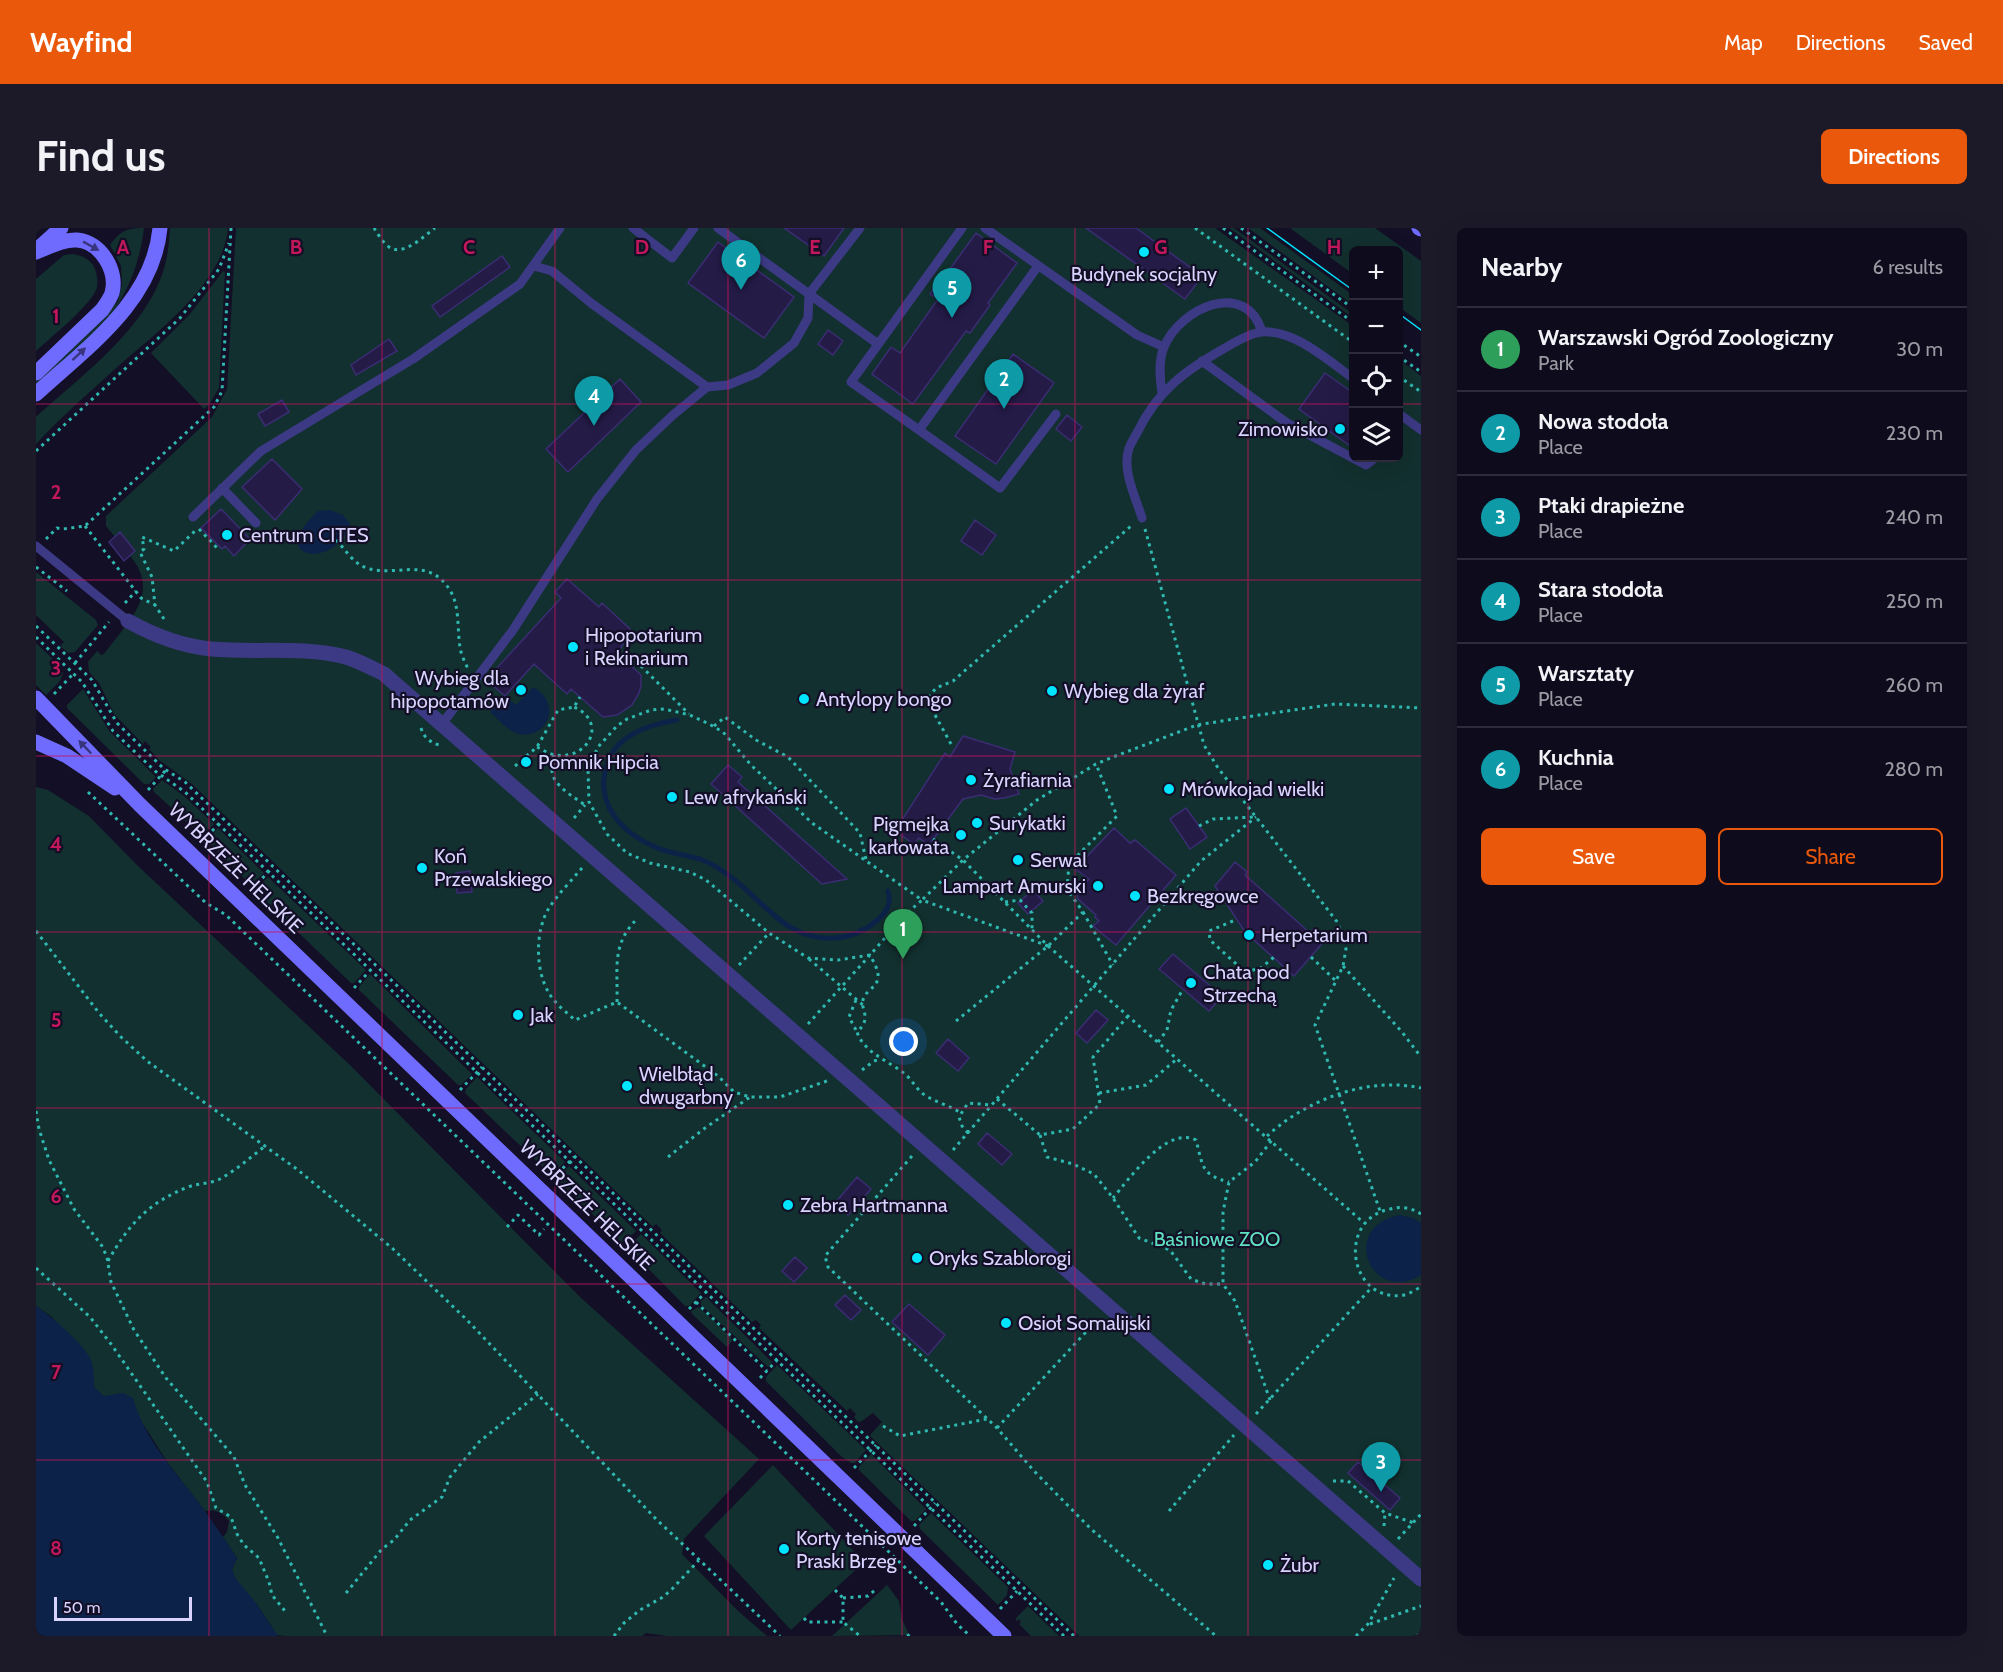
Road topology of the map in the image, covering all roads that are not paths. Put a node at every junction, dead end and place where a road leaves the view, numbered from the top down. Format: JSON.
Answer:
{"nodes":[{"id":1,"x":61,"y":228,"type":"edge"},
{"id":2,"x":160,"y":228,"type":"edge"},
{"id":3,"x":560,"y":228,"type":"edge"},
{"id":4,"x":633,"y":228,"type":"edge"},
{"id":5,"x":694,"y":228,"type":"edge"},
{"id":6,"x":718,"y":228,"type":"edge"},
{"id":7,"x":860,"y":228,"type":"edge"},
{"id":8,"x":962,"y":228,"type":"edge"},
{"id":9,"x":985,"y":228,"type":"edge"},
{"id":10,"x":36,"y":251,"type":"edge"},
{"id":11,"x":534,"y":266,"type":"junction"},
{"id":12,"x":1038,"y":266,"type":"junction"},
{"id":13,"x":809,"y":294,"type":"junction"},
{"id":14,"x":1262,"y":332,"type":"junction"},
{"id":15,"x":878,"y":344,"type":"junction"},
{"id":16,"x":1164,"y":347,"type":"junction"},
{"id":17,"x":1202,"y":361,"type":"junction"},
{"id":18,"x":36,"y":373,"type":"edge"},
{"id":19,"x":1349,"y":377,"type":"edge"},
{"id":20,"x":707,"y":387,"type":"junction"},
{"id":21,"x":1162,"y":393,"type":"junction"},
{"id":22,"x":36,"y":394,"type":"edge"},
{"id":23,"x":1056,"y":414,"type":"dead end"},
{"id":24,"x":1403,"y":419,"type":"edge"},
{"id":25,"x":919,"y":430,"type":"junction"},
{"id":26,"x":1421,"y":430,"type":"edge"},
{"id":27,"x":1349,"y":456,"type":"edge"},
{"id":28,"x":222,"y":488,"type":"junction"},
{"id":29,"x":193,"y":517,"type":"dead end"},
{"id":30,"x":1142,"y":518,"type":"road end"},
{"id":31,"x":256,"y":522,"type":"dead end"},
{"id":32,"x":36,"y":547,"type":"edge"},
{"id":33,"x":123,"y":617,"type":"joint"},
{"id":34,"x":43,"y":698,"type":"edge"},
{"id":35,"x":442,"y":724,"type":"junction"},
{"id":36,"x":36,"y":742,"type":"edge"},
{"id":37,"x":140,"y":805,"type":"junction"},
{"id":38,"x":1421,"y":1579,"type":"edge"},
{"id":39,"x":1004,"y":1636,"type":"edge"}],
"edges":[{"from":1,"to":10,"type":"main road"},
{"from":22,"to":2,"type":"main road","one_way":true},
{"from":3,"to":11,"type":"lane"},
{"from":4,"to":5,"type":"lane"},
{"from":6,"to":13,"type":"lane"},
{"from":7,"to":13,"type":"lane"},
{"from":8,"to":15,"type":"lane"},
{"from":9,"to":12,"type":"lane"},
{"from":10,"to":18,"type":"main road","one_way":true},
{"from":11,"to":20,"type":"lane"},
{"from":11,"to":28,"type":"lane"},
{"from":12,"to":16,"type":"lane"},
{"from":12,"to":25,"type":"lane"},
{"from":13,"to":15,"type":"lane"},
{"from":13,"to":20,"type":"lane"},
{"from":14,"to":16,"type":"lane"},
{"from":14,"to":17,"type":"lane"},
{"from":14,"to":19,"type":"lane"},
{"from":15,"to":25,"type":"lane"},
{"from":16,"to":21,"type":"lane"},
{"from":17,"to":21,"type":"lane"},
{"from":17,"to":27,"type":"lane"},
{"from":20,"to":35,"type":"lane"},
{"from":21,"to":30,"type":"lane"},
{"from":23,"to":25,"type":"lane"},
{"from":24,"to":26,"type":"lane"},
{"from":28,"to":29,"type":"lane"},
{"from":28,"to":31,"type":"lane"},
{"from":32,"to":33,"type":"lane"},
{"from":33,"to":35,"type":"street"},
{"from":37,"to":34,"type":"main road","name":"WYBRZEŻE HELSKIE","one_way":true},
{"from":35,"to":38,"type":"street"},
{"from":36,"to":37,"type":"main road","name":"WYBRZEŻE HELSKIE"},
{"from":37,"to":39,"type":"main road","name":"WYBRZEŻE HELSKIE"}]}
